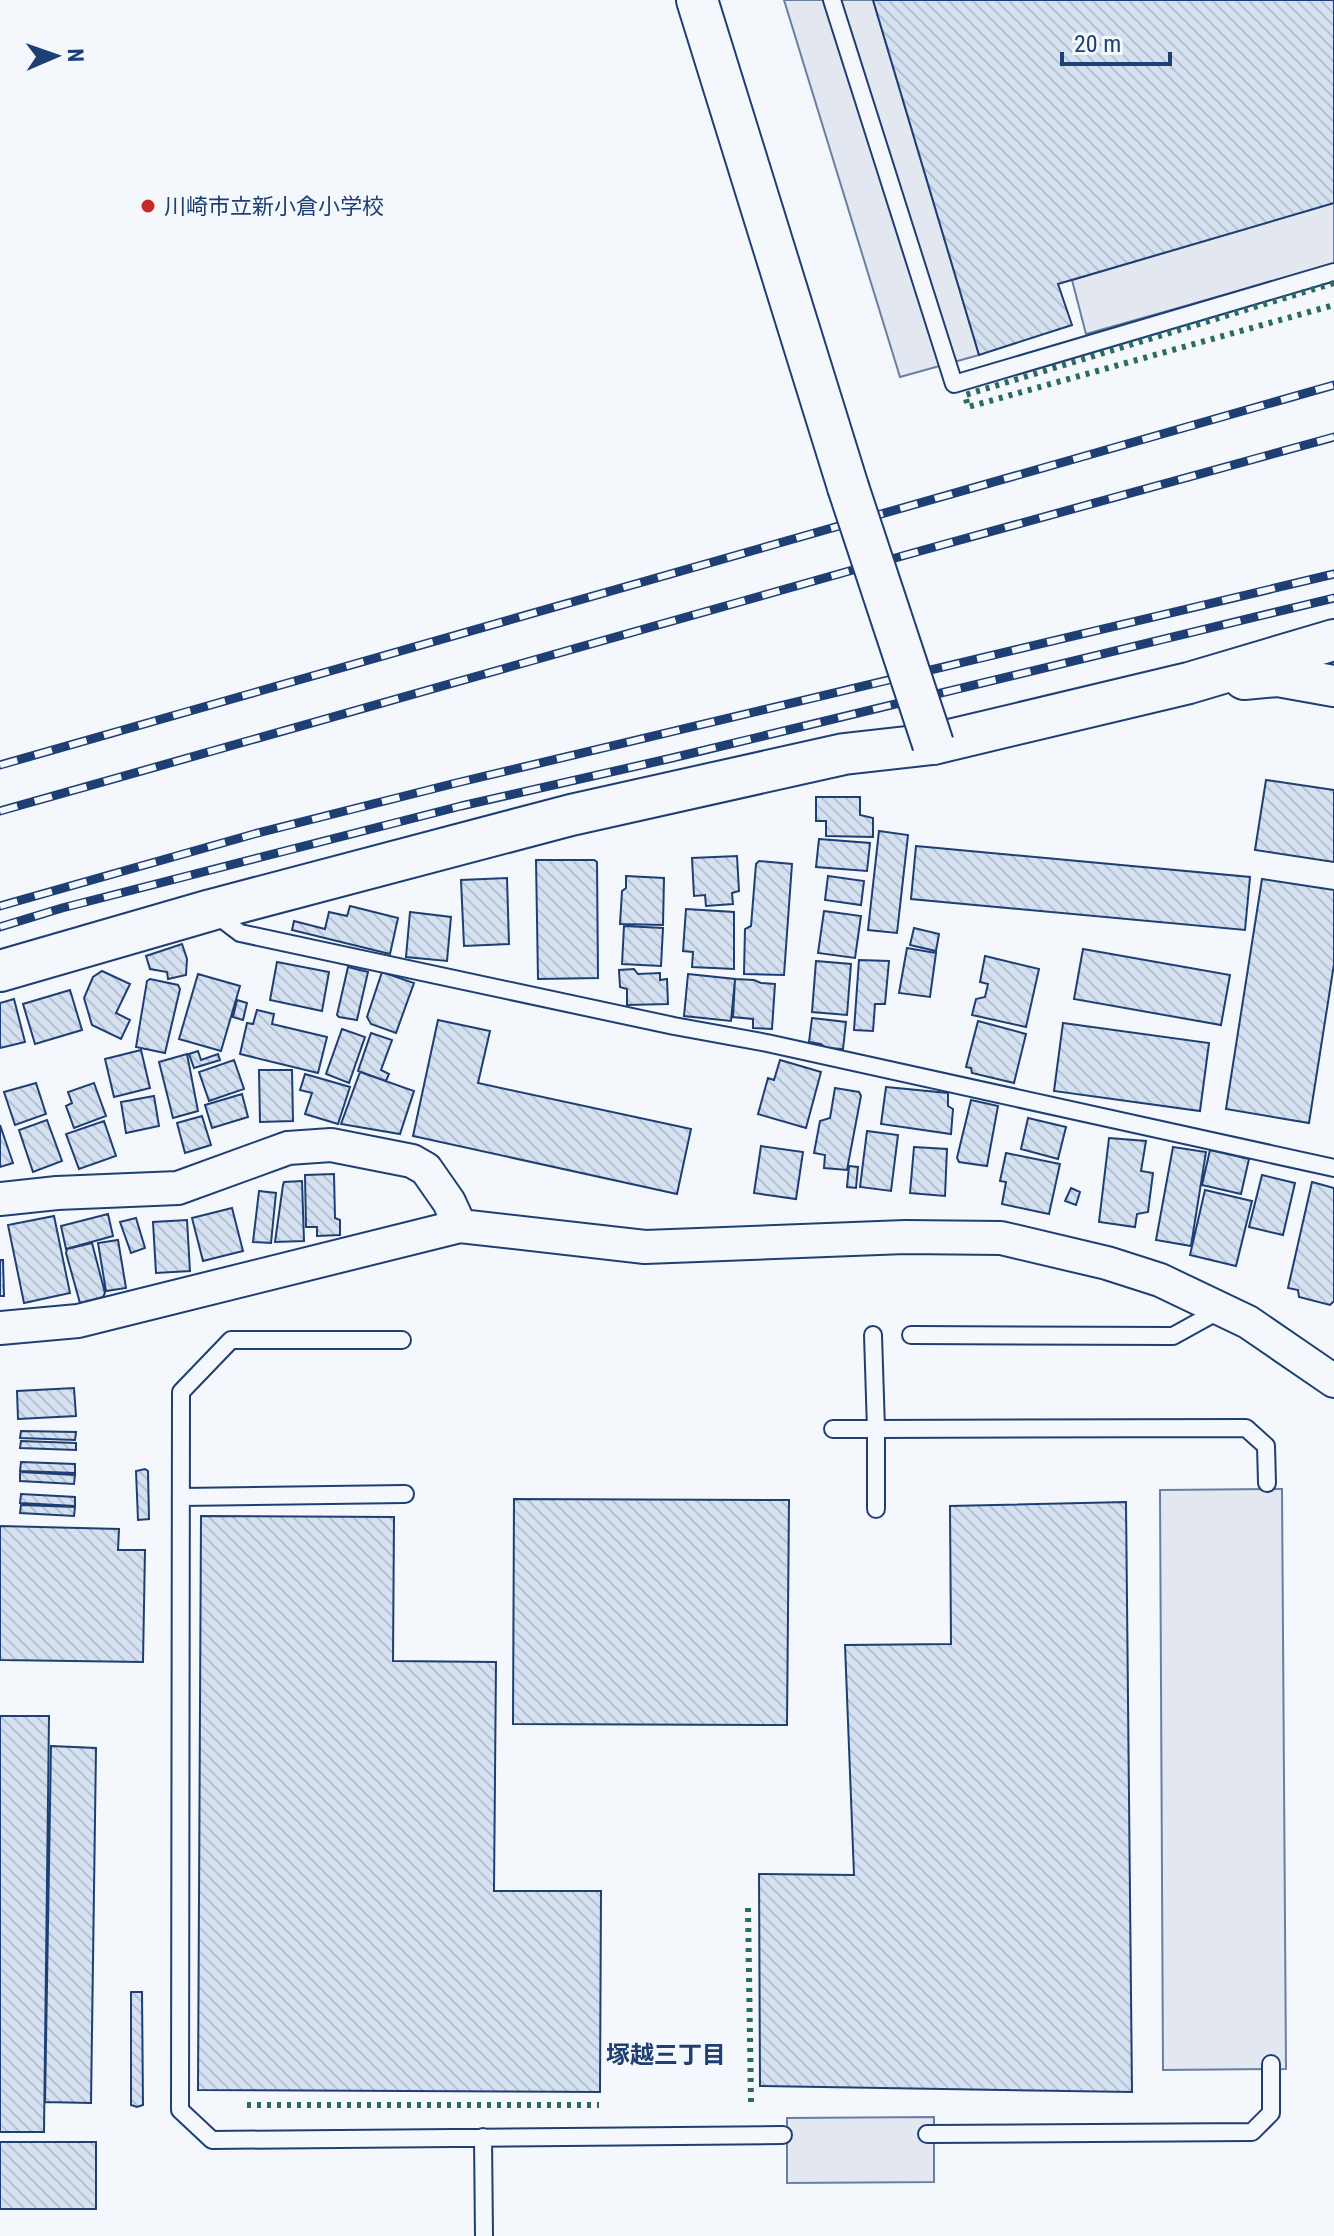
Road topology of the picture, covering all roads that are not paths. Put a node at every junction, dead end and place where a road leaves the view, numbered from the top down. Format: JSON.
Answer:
{"nodes":[{"id":1,"x":697,"y":0,"type":"edge"},
{"id":2,"x":832,"y":0,"type":"edge"},
{"id":3,"x":1334,"y":272,"type":"edge"},
{"id":4,"x":1334,"y":640,"type":"edge"},
{"id":5,"x":1189,"y":683,"type":"junction"},
{"id":6,"x":1334,"y":686,"type":"edge"},
{"id":7,"x":933,"y":744,"type":"junction"},
{"id":8,"x":211,"y":910,"type":"junction"},
{"id":9,"x":0,"y":971,"type":"edge"},
{"id":10,"x":1334,"y":1168,"type":"edge"},
{"id":11,"x":0,"y":1199,"type":"edge"},
{"id":12,"x":460,"y":1226,"type":"junction"},
{"id":13,"x":1222,"y":1309,"type":"junction"},
{"id":14,"x":0,"y":1328,"type":"edge"},
{"id":15,"x":873,"y":1335,"type":"dead end"},
{"id":16,"x":911,"y":1335,"type":"dead end"},
{"id":17,"x":402,"y":1340,"type":"dead end"},
{"id":18,"x":1334,"y":1381,"type":"edge"},
{"id":19,"x":833,"y":1429,"type":"dead end"},
{"id":20,"x":876,"y":1429,"type":"junction"},
{"id":21,"x":1267,"y":1483,"type":"dead end"},
{"id":22,"x":405,"y":1494,"type":"dead end"},
{"id":23,"x":181,"y":1497,"type":"junction"},
{"id":24,"x":876,"y":1509,"type":"dead end"},
{"id":25,"x":1271,"y":2064,"type":"dead end"},
{"id":26,"x":927,"y":2134,"type":"dead end"},
{"id":27,"x":783,"y":2135,"type":"dead end"},
{"id":28,"x":483,"y":2137,"type":"junction"},
{"id":29,"x":484,"y":2236,"type":"edge"}],
"edges":[{"from":1,"to":7,"type":"street","bridge":true},
{"from":2,"to":3,"type":"lane"},
{"from":4,"to":5,"type":"street"},
{"from":5,"to":6,"type":"street"},
{"from":5,"to":7,"type":"street"},
{"from":7,"to":8,"type":"street"},
{"from":8,"to":9,"type":"street"},
{"from":8,"to":10,"type":"lane"},
{"from":11,"to":12,"type":"street"},
{"from":12,"to":13,"type":"street"},
{"from":12,"to":14,"type":"street"},
{"from":13,"to":16,"type":"lane"},
{"from":13,"to":18,"type":"street"},
{"from":15,"to":20,"type":"lane"},
{"from":17,"to":23,"type":"lane"},
{"from":19,"to":20,"type":"lane"},
{"from":20,"to":21,"type":"lane"},
{"from":20,"to":24,"type":"lane"},
{"from":22,"to":23,"type":"lane"},
{"from":23,"to":28,"type":"lane"},
{"from":25,"to":26,"type":"lane"},
{"from":27,"to":28,"type":"lane"},
{"from":28,"to":29,"type":"lane"}]}
